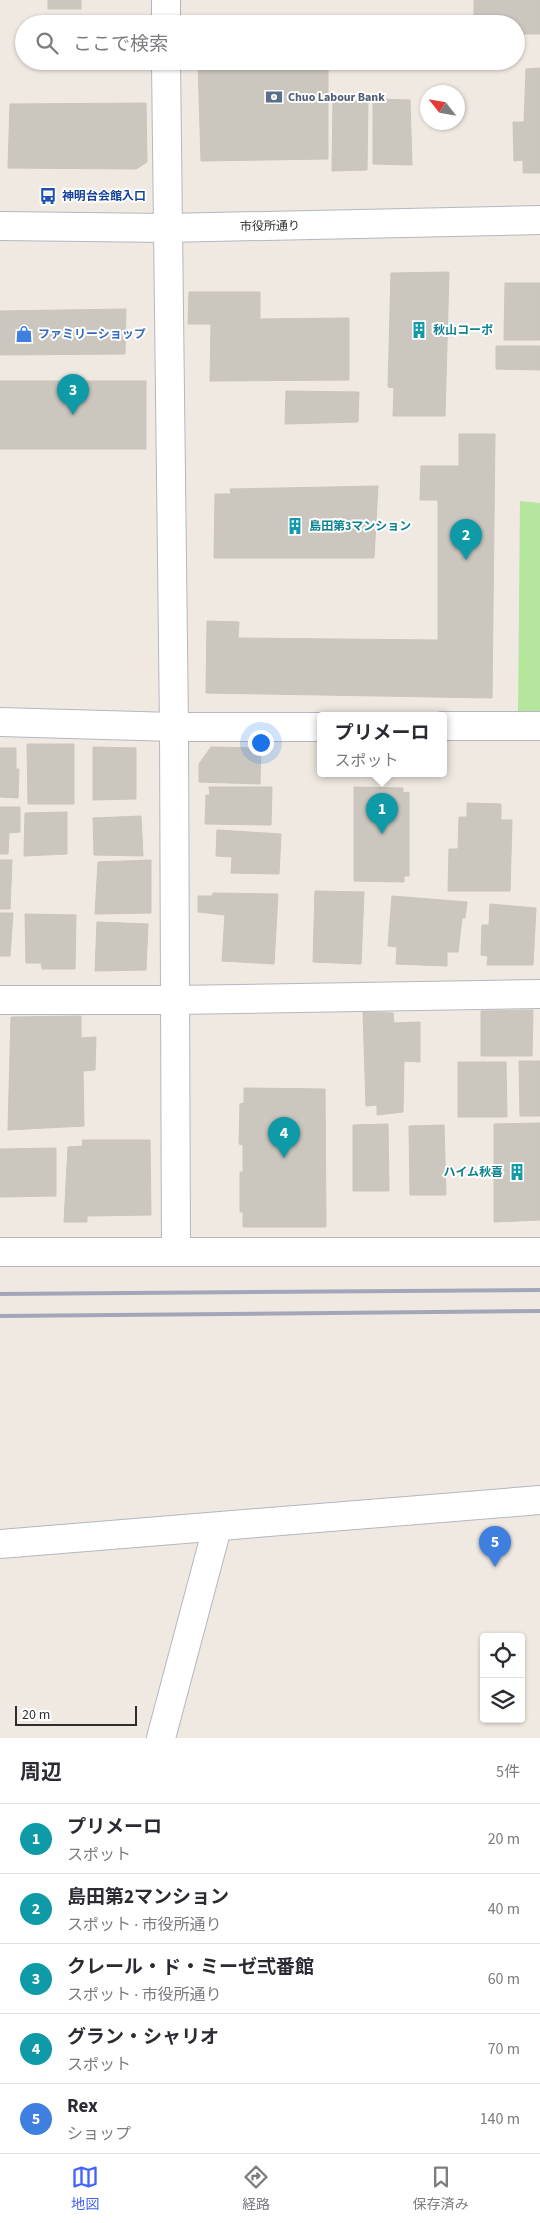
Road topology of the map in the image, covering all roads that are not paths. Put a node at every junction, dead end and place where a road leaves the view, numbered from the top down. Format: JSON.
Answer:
{"nodes":[{"id":1,"x":166,"y":0,"type":"edge"},
{"id":2,"x":166,"y":15,"type":"edge"},
{"id":3,"x":166,"y":70,"type":"edge"},
{"id":4,"x":540,"y":220,"type":"edge"},
{"id":5,"x":0,"y":226,"type":"edge"},
{"id":6,"x":167,"y":228,"type":"junction"},
{"id":7,"x":0,"y":722,"type":"edge"},
{"id":8,"x":447,"y":726,"type":"edge"},
{"id":9,"x":540,"y":726,"type":"edge"},
{"id":10,"x":174,"y":727,"type":"junction"},
{"id":11,"x":317,"y":727,"type":"edge"},
{"id":12,"x":540,"y":994,"type":"edge"},
{"id":13,"x":0,"y":1000,"type":"edge"},
{"id":14,"x":174,"y":1000,"type":"junction"},
{"id":15,"x":0,"y":1252,"type":"edge"},
{"id":16,"x":176,"y":1252,"type":"junction"},
{"id":17,"x":540,"y":1252,"type":"edge"},
{"id":18,"x":540,"y":1500,"type":"edge"},
{"id":19,"x":217,"y":1528,"type":"junction"},
{"id":20,"x":0,"y":1544,"type":"edge"},
{"id":21,"x":161,"y":1738,"type":"edge"}],
"edges":[{"from":1,"to":2,"type":"street"},
{"from":3,"to":6,"type":"street"},
{"from":4,"to":6,"type":"street","name":"市役所通り"},
{"from":5,"to":6,"type":"street","name":"市役所通り"},
{"from":6,"to":10,"type":"street"},
{"from":7,"to":10,"type":"street"},
{"from":8,"to":9,"type":"street"},
{"from":10,"to":11,"type":"street"},
{"from":10,"to":14,"type":"street"},
{"from":12,"to":14,"type":"street"},
{"from":13,"to":14,"type":"street"},
{"from":14,"to":16,"type":"street"},
{"from":15,"to":16,"type":"street"},
{"from":16,"to":17,"type":"street"},
{"from":18,"to":19,"type":"street"},
{"from":19,"to":20,"type":"street"},
{"from":19,"to":21,"type":"street"}]}
